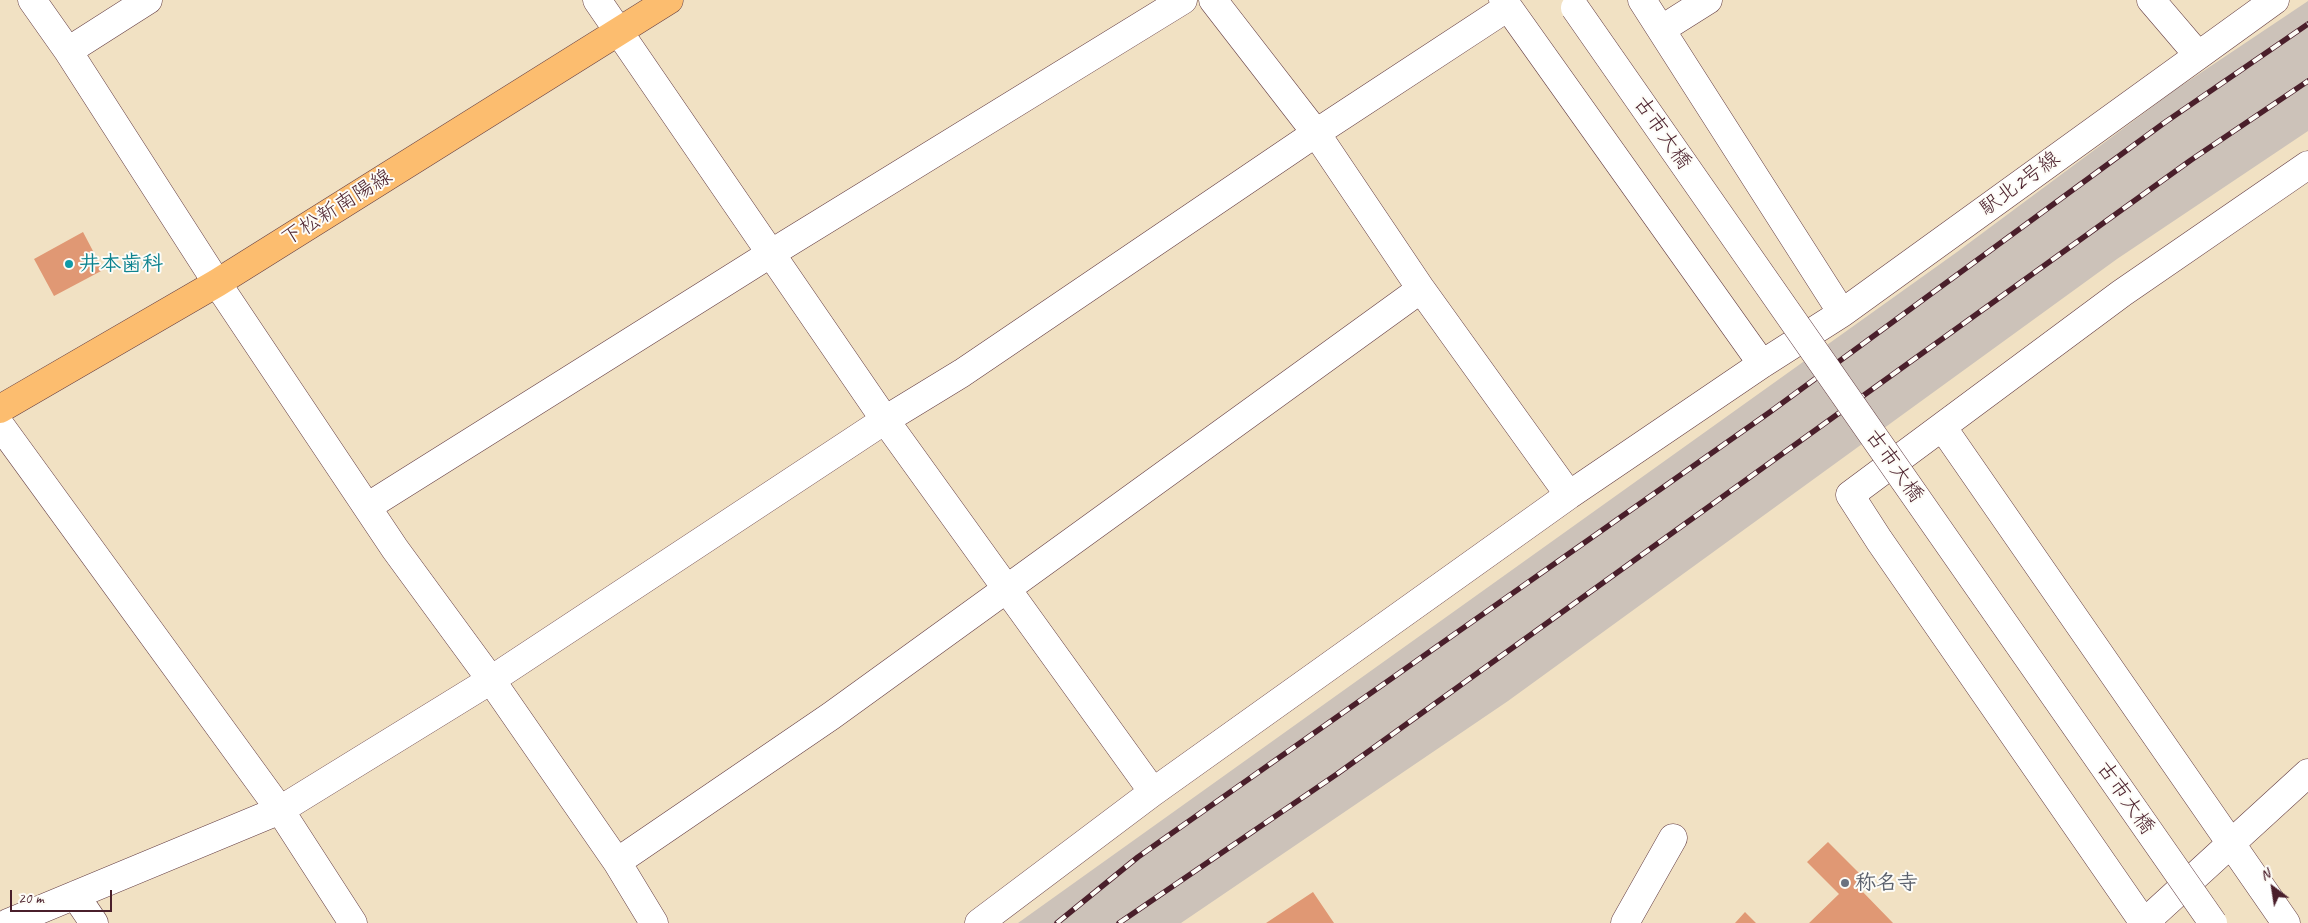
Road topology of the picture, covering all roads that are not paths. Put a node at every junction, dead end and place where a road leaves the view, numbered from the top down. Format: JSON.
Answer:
{"nodes":[{"id":1,"x":32,"y":0,"type":"edge"},
{"id":2,"x":148,"y":0,"type":"edge"},
{"id":3,"x":597,"y":0,"type":"edge"},
{"id":4,"x":669,"y":0,"type":"edge"},
{"id":5,"x":1183,"y":0,"type":"edge"},
{"id":6,"x":1214,"y":0,"type":"edge"},
{"id":7,"x":1642,"y":0,"type":"edge"},
{"id":8,"x":1708,"y":0,"type":"edge"},
{"id":9,"x":2151,"y":0,"type":"edge"},
{"id":10,"x":2275,"y":0,"type":"edge"},
{"id":11,"x":1506,"y":3,"type":"edge"},
{"id":12,"x":1572,"y":4,"type":"edge"},
{"id":13,"x":1662,"y":29,"type":"junction"},
{"id":14,"x":618,"y":32,"type":"junction"},
{"id":15,"x":68,"y":51,"type":"junction"},
{"id":16,"x":2198,"y":55,"type":"junction"},
{"id":17,"x":1316,"y":133,"type":"junction"},
{"id":18,"x":2308,"y":166,"type":"edge"},
{"id":19,"x":770,"y":254,"type":"junction"},
{"id":20,"x":217,"y":283,"type":"junction"},
{"id":21,"x":1421,"y":289,"type":"junction"},
{"id":22,"x":1842,"y":313,"type":"junction"},
{"id":23,"x":1762,"y":364,"type":"junction"},
{"id":24,"x":0,"y":409,"type":"edge"},
{"id":25,"x":885,"y":420,"type":"junction"},
{"id":26,"x":0,"y":425,"type":"edge"},
{"id":27,"x":1943,"y":428,"type":"junction"},
{"id":28,"x":1569,"y":495,"type":"junction"},
{"id":29,"x":367,"y":507,"type":"junction"},
{"id":30,"x":1005,"y":589,"type":"junction"},
{"id":31,"x":491,"y":680,"type":"junction"},
{"id":32,"x":2308,"y":773,"type":"edge"},
{"id":33,"x":1153,"y":792,"type":"junction"},
{"id":34,"x":280,"y":810,"type":"junction"},
{"id":35,"x":1673,"y":838,"type":"dead end"},
{"id":36,"x":2229,"y":843,"type":"junction"},
{"id":37,"x":617,"y":862,"type":"junction"},
{"id":38,"x":75,"y":895,"type":"junction"},
{"id":39,"x":8,"y":923,"type":"edge"},
{"id":40,"x":94,"y":923,"type":"edge"},
{"id":41,"x":353,"y":923,"type":"edge"},
{"id":42,"x":654,"y":923,"type":"edge"},
{"id":43,"x":979,"y":923,"type":"edge"},
{"id":44,"x":1625,"y":923,"type":"edge"},
{"id":45,"x":2144,"y":923,"type":"edge"},
{"id":46,"x":2212,"y":923,"type":"edge"},
{"id":47,"x":2286,"y":923,"type":"edge"}],
"edges":[{"from":1,"to":15,"type":"street"},
{"from":2,"to":15,"type":"street"},
{"from":3,"to":14,"type":"street"},
{"from":4,"to":14,"type":"main road","name":"下松新南陽線"},
{"from":5,"to":19,"type":"street"},
{"from":6,"to":17,"type":"street"},
{"from":7,"to":13,"type":"street"},
{"from":8,"to":13,"type":"street"},
{"from":9,"to":16,"type":"street"},
{"from":10,"to":16,"type":"street","name":"駅北2号線"},
{"from":11,"to":17,"type":"street"},
{"from":11,"to":23,"type":"street"},
{"from":12,"to":46,"type":"street","name":"古市大橋","bridge":true},
{"from":13,"to":22,"type":"street"},
{"from":14,"to":19,"type":"street"},
{"from":14,"to":20,"type":"main road","name":"下松新南陽線"},
{"from":15,"to":20,"type":"street"},
{"from":16,"to":22,"type":"street","name":"駅北2号線"},
{"from":17,"to":21,"type":"street"},
{"from":17,"to":25,"type":"street"},
{"from":18,"to":27,"type":"street"},
{"from":19,"to":25,"type":"street"},
{"from":19,"to":29,"type":"street"},
{"from":20,"to":24,"type":"main road","name":"下松新南陽線"},
{"from":20,"to":29,"type":"street"},
{"from":21,"to":28,"type":"street"},
{"from":21,"to":30,"type":"street"},
{"from":22,"to":23,"type":"street","name":"駅北2号線"},
{"from":23,"to":28,"type":"street","name":"駅北2号線"},
{"from":25,"to":30,"type":"street"},
{"from":25,"to":31,"type":"street"},
{"from":26,"to":34,"type":"street"},
{"from":27,"to":36,"type":"street"},
{"from":27,"to":45,"type":"street"},
{"from":28,"to":33,"type":"street","name":"駅北2号線"},
{"from":29,"to":31,"type":"street"},
{"from":30,"to":33,"type":"street"},
{"from":30,"to":37,"type":"street"},
{"from":31,"to":34,"type":"street"},
{"from":31,"to":37,"type":"street"},
{"from":32,"to":36,"type":"street"},
{"from":33,"to":43,"type":"street","name":"駅北2号線"},
{"from":34,"to":38,"type":"street"},
{"from":34,"to":41,"type":"street"},
{"from":35,"to":44,"type":"street"},
{"from":36,"to":45,"type":"street"},
{"from":36,"to":47,"type":"street"},
{"from":37,"to":42,"type":"street"},
{"from":38,"to":39,"type":"street"},
{"from":38,"to":40,"type":"street"}]}
